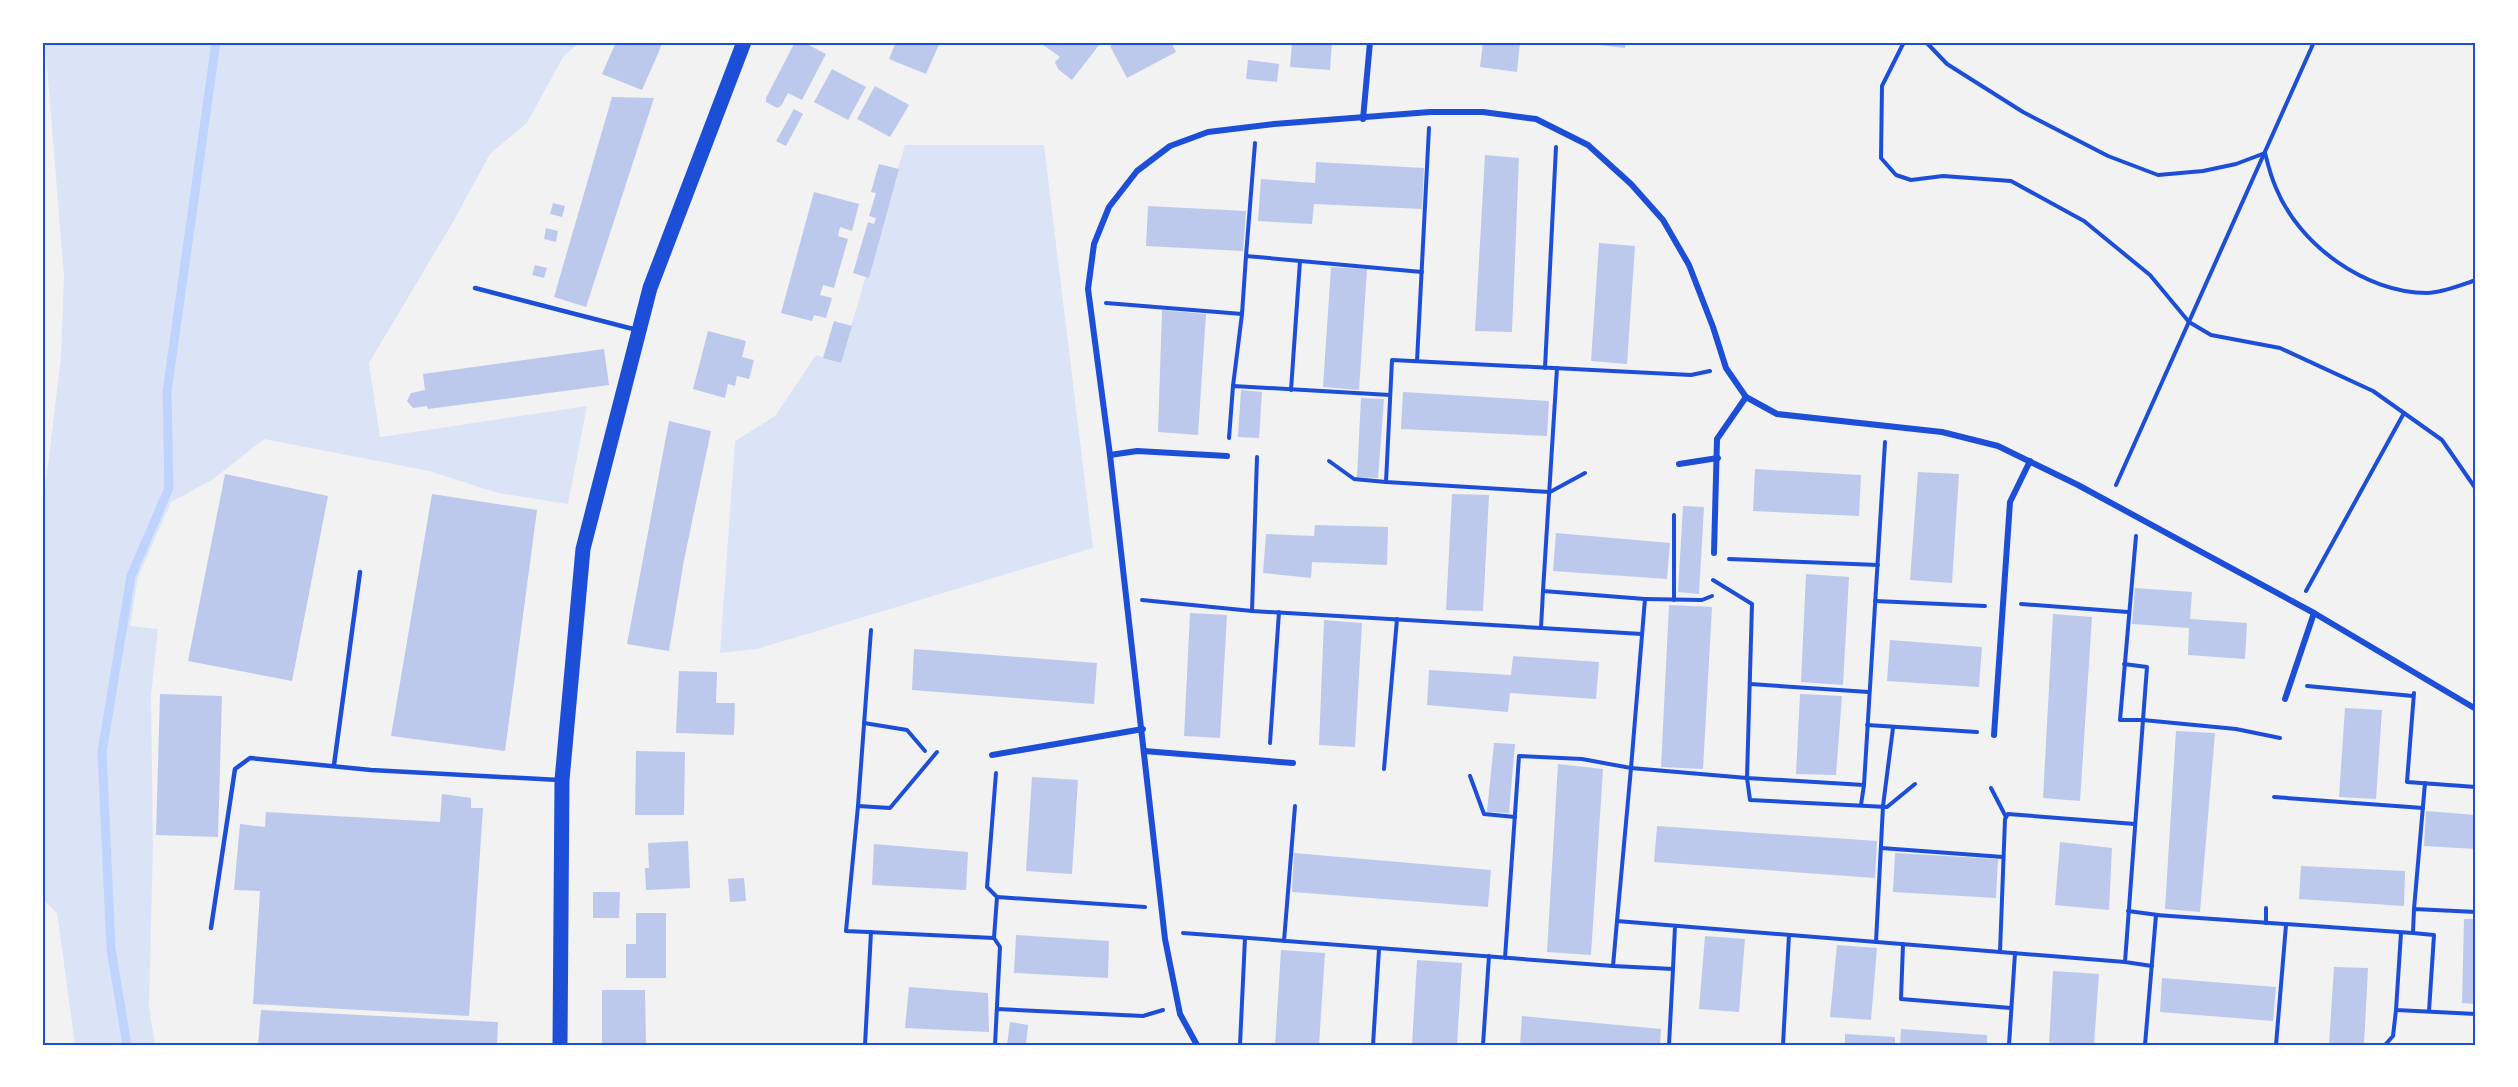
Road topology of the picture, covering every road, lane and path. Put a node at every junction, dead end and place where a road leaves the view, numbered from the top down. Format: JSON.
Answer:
{"nodes":[{"id":1,"x":744,"y":42,"type":"edge"},
{"id":2,"x":1370,"y":42,"type":"edge"},
{"id":3,"x":1904,"y":42,"type":"edge"},
{"id":4,"x":1926,"y":42,"type":"edge"},
{"id":5,"x":2314,"y":42,"type":"edge"},
{"id":6,"x":1430,"y":112,"type":"junction"},
{"id":7,"x":1363,"y":119,"type":"junction"},
{"id":8,"x":1257,"y":126,"type":"junction"},
{"id":9,"x":1557,"y":130,"type":"junction"},
{"id":10,"x":2265,"y":153,"type":"junction"},
{"id":11,"x":1246,"y":256,"type":"junction"},
{"id":12,"x":1300,"y":261,"type":"junction"},
{"id":13,"x":1422,"y":272,"type":"junction"},
{"id":14,"x":2476,"y":280,"type":"edge"},
{"id":15,"x":474,"y":288,"type":"dead end"},
{"id":16,"x":1089,"y":302,"type":"junction"},
{"id":17,"x":1242,"y":314,"type":"junction"},
{"id":18,"x":2189,"y":322,"type":"junction"},
{"id":19,"x":640,"y":330,"type":"junction"},
{"id":20,"x":1417,"y":361,"type":"junction"},
{"id":21,"x":1545,"y":368,"type":"junction"},
{"id":22,"x":1557,"y":368,"type":"junction"},
{"id":23,"x":1726,"y":368,"type":"junction"},
{"id":24,"x":1233,"y":386,"type":"junction"},
{"id":25,"x":1291,"y":390,"type":"junction"},
{"id":26,"x":1390,"y":395,"type":"junction"},
{"id":27,"x":1746,"y":397,"type":"junction"},
{"id":28,"x":2404,"y":413,"type":"junction"},
{"id":29,"x":1886,"y":426,"type":"junction"},
{"id":30,"x":1110,"y":455,"type":"junction"},
{"id":31,"x":1227,"y":456,"type":"joint"},
{"id":32,"x":1257,"y":457,"type":"dead end"},
{"id":33,"x":1718,"y":458,"type":"junction"},
{"id":34,"x":1329,"y":461,"type":"dead end"},
{"id":35,"x":2030,"y":461,"type":"junction"},
{"id":36,"x":1679,"y":464,"type":"dead end"},
{"id":37,"x":1585,"y":473,"type":"dead end"},
{"id":38,"x":1386,"y":482,"type":"junction"},
{"id":39,"x":2476,"y":489,"type":"edge"},
{"id":40,"x":1550,"y":492,"type":"junction"},
{"id":41,"x":2108,"y":502,"type":"junction"},
{"id":42,"x":1674,"y":515,"type":"dead end"},
{"id":43,"x":2138,"y":517,"type":"junction"},
{"id":44,"x":1714,"y":553,"type":"dead end"},
{"id":45,"x":1726,"y":559,"type":"dead end"},
{"id":46,"x":1878,"y":565,"type":"junction"},
{"id":47,"x":360,"y":572,"type":"dead end"},
{"id":48,"x":1713,"y":580,"type":"dead end"},
{"id":49,"x":1543,"y":591,"type":"junction"},
{"id":50,"x":1712,"y":596,"type":"dead end"},
{"id":51,"x":1127,"y":598,"type":"junction"},
{"id":52,"x":1645,"y":599,"type":"junction"},
{"id":53,"x":1674,"y":600,"type":"junction"},
{"id":54,"x":1875,"y":601,"type":"junction"},
{"id":55,"x":2299,"y":604,"type":"junction"},
{"id":56,"x":2003,"y":605,"type":"junction"},
{"id":57,"x":1252,"y":611,"type":"junction"},
{"id":58,"x":1279,"y":612,"type":"junction"},
{"id":59,"x":2128,"y":612,"type":"junction"},
{"id":60,"x":2314,"y":613,"type":"junction"},
{"id":61,"x":1397,"y":619,"type":"junction"},
{"id":62,"x":1540,"y":628,"type":"junction"},
{"id":63,"x":871,"y":630,"type":"dead end"},
{"id":64,"x":1642,"y":634,"type":"junction"},
{"id":65,"x":2124,"y":664,"type":"junction"},
{"id":66,"x":2415,"y":672,"type":"junction"},
{"id":67,"x":1750,"y":684,"type":"junction"},
{"id":68,"x":2290,"y":685,"type":"junction"},
{"id":69,"x":1869,"y":693,"type":"junction"},
{"id":70,"x":2413,"y":696,"type":"junction"},
{"id":71,"x":2285,"y":699,"type":"dead end"},
{"id":72,"x":2476,"y":709,"type":"edge"},
{"id":73,"x":2143,"y":720,"type":"junction"},
{"id":74,"x":864,"y":723,"type":"junction"},
{"id":75,"x":1867,"y":725,"type":"junction"},
{"id":76,"x":1893,"y":728,"type":"junction"},
{"id":77,"x":1143,"y":729,"type":"junction"},
{"id":78,"x":1994,"y":734,"type":"joint"},
{"id":79,"x":2280,"y":738,"type":"dead end"},
{"id":80,"x":925,"y":750,"type":"dead end"},
{"id":81,"x":1144,"y":751,"type":"junction"},
{"id":82,"x":937,"y":752,"type":"dead end"},
{"id":83,"x":995,"y":754,"type":"joint"},
{"id":84,"x":1269,"y":761,"type":"junction"},
{"id":85,"x":1293,"y":763,"type":"dead end"},
{"id":86,"x":334,"y":765,"type":"junction"},
{"id":87,"x":1630,"y":768,"type":"junction"},
{"id":88,"x":1384,"y":769,"type":"dead end"},
{"id":89,"x":1470,"y":776,"type":"dead end"},
{"id":90,"x":1747,"y":778,"type":"junction"},
{"id":91,"x":562,"y":780,"type":"junction"},
{"id":92,"x":2425,"y":783,"type":"junction"},
{"id":93,"x":1915,"y":784,"type":"dead end"},
{"id":94,"x":1863,"y":785,"type":"junction"},
{"id":95,"x":2476,"y":787,"type":"edge"},
{"id":96,"x":1991,"y":788,"type":"dead end"},
{"id":97,"x":2274,"y":797,"type":"dead end"},
{"id":98,"x":1861,"y":805,"type":"junction"},
{"id":99,"x":858,"y":806,"type":"junction"},
{"id":100,"x":1295,"y":806,"type":"dead end"},
{"id":101,"x":1883,"y":806,"type":"junction"},
{"id":102,"x":2423,"y":808,"type":"junction"},
{"id":103,"x":1515,"y":817,"type":"junction"},
{"id":104,"x":2006,"y":817,"type":"junction"},
{"id":105,"x":2135,"y":824,"type":"junction"},
{"id":106,"x":1881,"y":848,"type":"junction"},
{"id":107,"x":2003,"y":857,"type":"junction"},
{"id":108,"x":997,"y":897,"type":"junction"},
{"id":109,"x":1162,"y":908,"type":"junction"},
{"id":110,"x":2266,"y":908,"type":"dead end"},
{"id":111,"x":2414,"y":909,"type":"junction"},
{"id":112,"x":2128,"y":911,"type":"junction"},
{"id":113,"x":2476,"y":912,"type":"edge"},
{"id":114,"x":2158,"y":915,"type":"junction"},
{"id":115,"x":1617,"y":921,"type":"junction"},
{"id":116,"x":2266,"y":923,"type":"junction"},
{"id":117,"x":2286,"y":925,"type":"junction"},
{"id":118,"x":1675,"y":926,"type":"junction"},
{"id":119,"x":211,"y":928,"type":"dead end"},
{"id":120,"x":871,"y":932,"type":"junction"},
{"id":121,"x":1164,"y":932,"type":"junction"},
{"id":122,"x":2401,"y":933,"type":"junction"},
{"id":123,"x":2413,"y":933,"type":"junction"},
{"id":124,"x":1790,"y":935,"type":"junction"},
{"id":125,"x":993,"y":938,"type":"junction"},
{"id":126,"x":1245,"y":938,"type":"junction"},
{"id":127,"x":1284,"y":941,"type":"junction"},
{"id":128,"x":1876,"y":942,"type":"junction"},
{"id":129,"x":1903,"y":944,"type":"junction"},
{"id":130,"x":1379,"y":949,"type":"junction"},
{"id":131,"x":2000,"y":952,"type":"junction"},
{"id":132,"x":2015,"y":953,"type":"junction"},
{"id":133,"x":1489,"y":956,"type":"junction"},
{"id":134,"x":1505,"y":958,"type":"junction"},
{"id":135,"x":2125,"y":962,"type":"junction"},
{"id":136,"x":1613,"y":966,"type":"junction"},
{"id":137,"x":2152,"y":966,"type":"junction"},
{"id":138,"x":1673,"y":969,"type":"junction"},
{"id":139,"x":1179,"y":1005,"type":"junction"},
{"id":140,"x":2011,"y":1008,"type":"junction"},
{"id":141,"x":997,"y":1009,"type":"junction"},
{"id":142,"x":2396,"y":1010,"type":"junction"},
{"id":143,"x":2429,"y":1011,"type":"junction"},
{"id":144,"x":2476,"y":1014,"type":"edge"},
{"id":145,"x":560,"y":1045,"type":"edge"},
{"id":146,"x":865,"y":1045,"type":"edge"},
{"id":147,"x":995,"y":1045,"type":"edge"},
{"id":148,"x":1197,"y":1045,"type":"edge"},
{"id":149,"x":1240,"y":1045,"type":"edge"},
{"id":150,"x":1373,"y":1045,"type":"edge"},
{"id":151,"x":1483,"y":1045,"type":"edge"},
{"id":152,"x":1669,"y":1045,"type":"edge"},
{"id":153,"x":1783,"y":1045,"type":"edge"},
{"id":154,"x":2009,"y":1045,"type":"edge"},
{"id":155,"x":2145,"y":1045,"type":"edge"},
{"id":156,"x":2276,"y":1045,"type":"edge"},
{"id":157,"x":2385,"y":1045,"type":"edge"}],
"edges":[{"from":1,"to":19,"type":"main road"},
{"from":2,"to":7,"type":"street"},
{"from":3,"to":18,"type":"path"},
{"from":4,"to":10,"type":"path"},
{"from":5,"to":10,"type":"path"},
{"from":6,"to":7,"type":"street"},
{"from":6,"to":9,"type":"street"},
{"from":6,"to":13,"type":"path"},
{"from":7,"to":8,"type":"street"},
{"from":8,"to":11,"type":"path"},
{"from":8,"to":16,"type":"street"},
{"from":9,"to":21,"type":"path"},
{"from":9,"to":23,"type":"street"},
{"from":10,"to":14,"type":"path"},
{"from":10,"to":18,"type":"path"},
{"from":11,"to":12,"type":"path"},
{"from":11,"to":17,"type":"path"},
{"from":12,"to":13,"type":"path"},
{"from":12,"to":25,"type":"path"},
{"from":13,"to":20,"type":"path"},
{"from":15,"to":19,"type":"lane"},
{"from":16,"to":17,"type":"path"},
{"from":16,"to":30,"type":"street"},
{"from":17,"to":24,"type":"path"},
{"from":18,"to":28,"type":"path"},
{"from":18,"to":41,"type":"path"},
{"from":19,"to":91,"type":"main road"},
{"from":20,"to":21,"type":"path"},
{"from":20,"to":26,"type":"path"},
{"from":21,"to":22,"type":"path"},
{"from":22,"to":23,"type":"path"},
{"from":22,"to":40,"type":"path"},
{"from":23,"to":27,"type":"street"},
{"from":24,"to":25,"type":"path"},
{"from":24,"to":31,"type":"path"},
{"from":25,"to":26,"type":"path"},
{"from":26,"to":38,"type":"path"},
{"from":27,"to":29,"type":"street"},
{"from":27,"to":33,"type":"street"},
{"from":28,"to":39,"type":"path"},
{"from":28,"to":55,"type":"path"},
{"from":29,"to":35,"type":"street"},
{"from":29,"to":46,"type":"path"},
{"from":30,"to":31,"type":"street"},
{"from":30,"to":51,"type":"street"},
{"from":32,"to":57,"type":"path"},
{"from":33,"to":36,"type":"street"},
{"from":33,"to":44,"type":"street"},
{"from":34,"to":38,"type":"path"},
{"from":35,"to":41,"type":"street"},
{"from":35,"to":56,"type":"street"},
{"from":37,"to":40,"type":"path"},
{"from":38,"to":40,"type":"path"},
{"from":40,"to":49,"type":"path"},
{"from":41,"to":43,"type":"street"},
{"from":42,"to":53,"type":"path"},
{"from":43,"to":55,"type":"street"},
{"from":43,"to":59,"type":"path"},
{"from":45,"to":46,"type":"path"},
{"from":46,"to":54,"type":"path"},
{"from":47,"to":86,"type":"lane"},
{"from":48,"to":67,"type":"path"},
{"from":49,"to":52,"type":"path"},
{"from":49,"to":62,"type":"path"},
{"from":50,"to":53,"type":"path"},
{"from":51,"to":57,"type":"path"},
{"from":51,"to":77,"type":"street"},
{"from":52,"to":53,"type":"path"},
{"from":52,"to":64,"type":"path"},
{"from":54,"to":56,"type":"path"},
{"from":54,"to":69,"type":"path"},
{"from":55,"to":60,"type":"street"},
{"from":56,"to":59,"type":"path"},
{"from":56,"to":78,"type":"street"},
{"from":57,"to":58,"type":"path"},
{"from":58,"to":61,"type":"path"},
{"from":58,"to":84,"type":"path"},
{"from":59,"to":65,"type":"path"},
{"from":60,"to":66,"type":"street"},
{"from":60,"to":68,"type":"street"},
{"from":61,"to":62,"type":"path"},
{"from":61,"to":88,"type":"path"},
{"from":62,"to":64,"type":"path"},
{"from":63,"to":74,"type":"path"},
{"from":64,"to":87,"type":"path"},
{"from":65,"to":73,"type":"path"},
{"from":65,"to":73,"type":"path"},
{"from":66,"to":70,"type":"path"},
{"from":66,"to":72,"type":"street"},
{"from":67,"to":69,"type":"path"},
{"from":67,"to":90,"type":"path"},
{"from":68,"to":70,"type":"path"},
{"from":68,"to":71,"type":"street"},
{"from":69,"to":75,"type":"path"},
{"from":70,"to":92,"type":"path"},
{"from":73,"to":79,"type":"path"},
{"from":73,"to":105,"type":"path"},
{"from":74,"to":80,"type":"path"},
{"from":74,"to":99,"type":"path"},
{"from":75,"to":76,"type":"path"},
{"from":75,"to":94,"type":"path"},
{"from":76,"to":78,"type":"path"},
{"from":76,"to":101,"type":"path"},
{"from":77,"to":81,"type":"street"},
{"from":77,"to":83,"type":"street"},
{"from":81,"to":84,"type":"street"},
{"from":81,"to":109,"type":"street"},
{"from":82,"to":99,"type":"path"},
{"from":83,"to":108,"type":"path"},
{"from":84,"to":85,"type":"street"},
{"from":86,"to":91,"type":"lane"},
{"from":86,"to":119,"type":"lane"},
{"from":87,"to":90,"type":"path"},
{"from":87,"to":103,"type":"path"},
{"from":87,"to":115,"type":"path"},
{"from":89,"to":103,"type":"path"},
{"from":90,"to":94,"type":"path"},
{"from":90,"to":98,"type":"path"},
{"from":91,"to":145,"type":"main road"},
{"from":92,"to":95,"type":"path"},
{"from":92,"to":102,"type":"path"},
{"from":93,"to":101,"type":"path"},
{"from":94,"to":98,"type":"path"},
{"from":96,"to":104,"type":"path"},
{"from":97,"to":102,"type":"path"},
{"from":98,"to":101,"type":"path"},
{"from":99,"to":120,"type":"path"},
{"from":100,"to":127,"type":"path"},
{"from":101,"to":106,"type":"path"},
{"from":102,"to":111,"type":"path"},
{"from":103,"to":134,"type":"path"},
{"from":104,"to":105,"type":"path"},
{"from":104,"to":107,"type":"path"},
{"from":105,"to":112,"type":"path"},
{"from":106,"to":107,"type":"path"},
{"from":106,"to":128,"type":"path"},
{"from":107,"to":131,"type":"path"},
{"from":108,"to":109,"type":"path"},
{"from":108,"to":125,"type":"path"},
{"from":109,"to":121,"type":"street"},
{"from":110,"to":116,"type":"path"},
{"from":111,"to":113,"type":"path"},
{"from":111,"to":123,"type":"path"},
{"from":112,"to":114,"type":"path"},
{"from":112,"to":135,"type":"path"},
{"from":114,"to":116,"type":"path"},
{"from":114,"to":137,"type":"path"},
{"from":115,"to":118,"type":"path"},
{"from":115,"to":136,"type":"path"},
{"from":116,"to":117,"type":"path"},
{"from":117,"to":122,"type":"path"},
{"from":117,"to":156,"type":"path"},
{"from":118,"to":124,"type":"path"},
{"from":118,"to":138,"type":"path"},
{"from":120,"to":125,"type":"path"},
{"from":120,"to":146,"type":"path"},
{"from":121,"to":126,"type":"path"},
{"from":121,"to":139,"type":"street"},
{"from":122,"to":123,"type":"path"},
{"from":122,"to":142,"type":"path"},
{"from":123,"to":143,"type":"path"},
{"from":124,"to":128,"type":"path"},
{"from":124,"to":153,"type":"path"},
{"from":125,"to":141,"type":"path"},
{"from":126,"to":127,"type":"path"},
{"from":126,"to":149,"type":"path"},
{"from":127,"to":130,"type":"path"},
{"from":128,"to":129,"type":"path"},
{"from":129,"to":131,"type":"path"},
{"from":129,"to":140,"type":"path"},
{"from":130,"to":133,"type":"path"},
{"from":130,"to":150,"type":"path"},
{"from":131,"to":132,"type":"path"},
{"from":132,"to":135,"type":"path"},
{"from":132,"to":140,"type":"path"},
{"from":133,"to":134,"type":"path"},
{"from":133,"to":151,"type":"path"},
{"from":134,"to":136,"type":"path"},
{"from":135,"to":137,"type":"path"},
{"from":136,"to":138,"type":"path"},
{"from":137,"to":155,"type":"path"},
{"from":138,"to":152,"type":"path"},
{"from":139,"to":141,"type":"path"},
{"from":139,"to":148,"type":"street"},
{"from":140,"to":154,"type":"path"},
{"from":141,"to":147,"type":"path"},
{"from":142,"to":143,"type":"path"},
{"from":142,"to":157,"type":"path"},
{"from":143,"to":144,"type":"path"}]}
